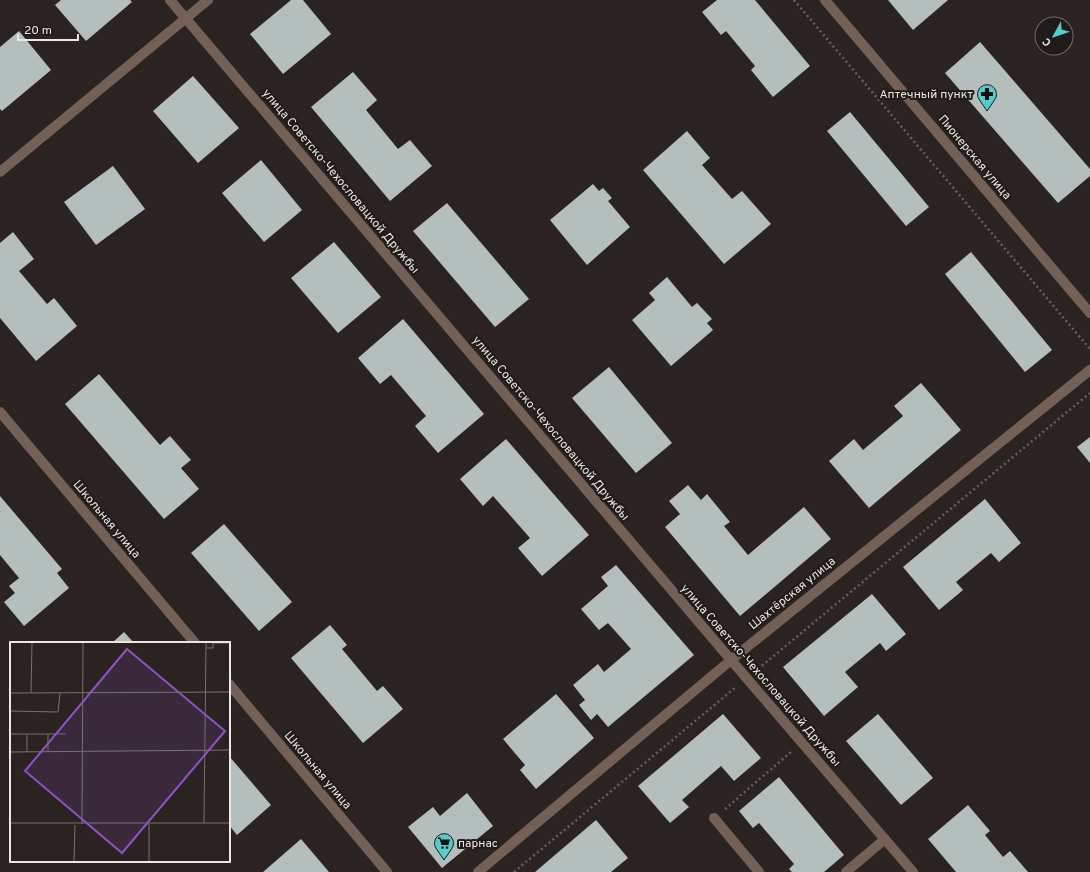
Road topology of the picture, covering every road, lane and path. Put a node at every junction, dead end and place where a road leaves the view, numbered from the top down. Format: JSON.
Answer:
{"nodes":[{"id":1,"x":170,"y":0,"type":"edge"},
{"id":2,"x":208,"y":0,"type":"edge"},
{"id":3,"x":794,"y":0,"type":"edge"},
{"id":4,"x":825,"y":0,"type":"edge"},
{"id":5,"x":186,"y":18,"type":"junction"},
{"id":6,"x":0,"y":172,"type":"edge"},
{"id":7,"x":1090,"y":313,"type":"edge"},
{"id":8,"x":1090,"y":349,"type":"edge"},
{"id":9,"x":1090,"y":370,"type":"edge"},
{"id":10,"x":1090,"y":393,"type":"edge"},
{"id":11,"x":0,"y":412,"type":"edge"},
{"id":12,"x":194,"y":642,"type":"edge"},
{"id":13,"x":731,"y":660,"type":"junction"},
{"id":14,"x":746,"y":678,"type":"junction"},
{"id":15,"x":230,"y":685,"type":"edge"},
{"id":16,"x":802,"y":743,"type":"junction"},
{"id":17,"x":714,"y":818,"type":"joint"},
{"id":18,"x":885,"y":839,"type":"junction"},
{"id":19,"x":387,"y":872,"type":"edge"},
{"id":20,"x":478,"y":872,"type":"edge"},
{"id":21,"x":514,"y":872,"type":"edge"},
{"id":22,"x":759,"y":872,"type":"edge"},
{"id":23,"x":846,"y":872,"type":"edge"},
{"id":24,"x":913,"y":872,"type":"edge"}],
"edges":[{"from":1,"to":5,"type":"street","name":"улица Советско-Чехословацкой Дружбы"},
{"from":2,"to":5,"type":"street"},
{"from":3,"to":8,"type":"path"},
{"from":4,"to":7,"type":"street","name":"Пионерская улица"},
{"from":5,"to":6,"type":"street"},
{"from":5,"to":13,"type":"street","name":"улица Советско-Чехословацкой Дружбы"},
{"from":9,"to":13,"type":"street","name":"Шахтёрская улица"},
{"from":10,"to":14,"type":"path"},
{"from":11,"to":12,"type":"street","name":"Школьная улица"},
{"from":13,"to":14,"type":"street","name":"улица Советско-Чехословацкой Дружбы"},
{"from":13,"to":20,"type":"street","name":"Шахтёрская улица"},
{"from":14,"to":16,"type":"street","name":"улица Советско-Чехословацкой Дружбы"},
{"from":14,"to":21,"type":"path"},
{"from":15,"to":19,"type":"street","name":"Школьная улица"},
{"from":16,"to":17,"type":"path"},
{"from":16,"to":18,"type":"street","name":"улица Советско-Чехословацкой Дружбы"},
{"from":17,"to":22,"type":"street"},
{"from":18,"to":23,"type":"street"},
{"from":18,"to":24,"type":"street","name":"улица Советско-Чехословацкой Дружбы"}]}
